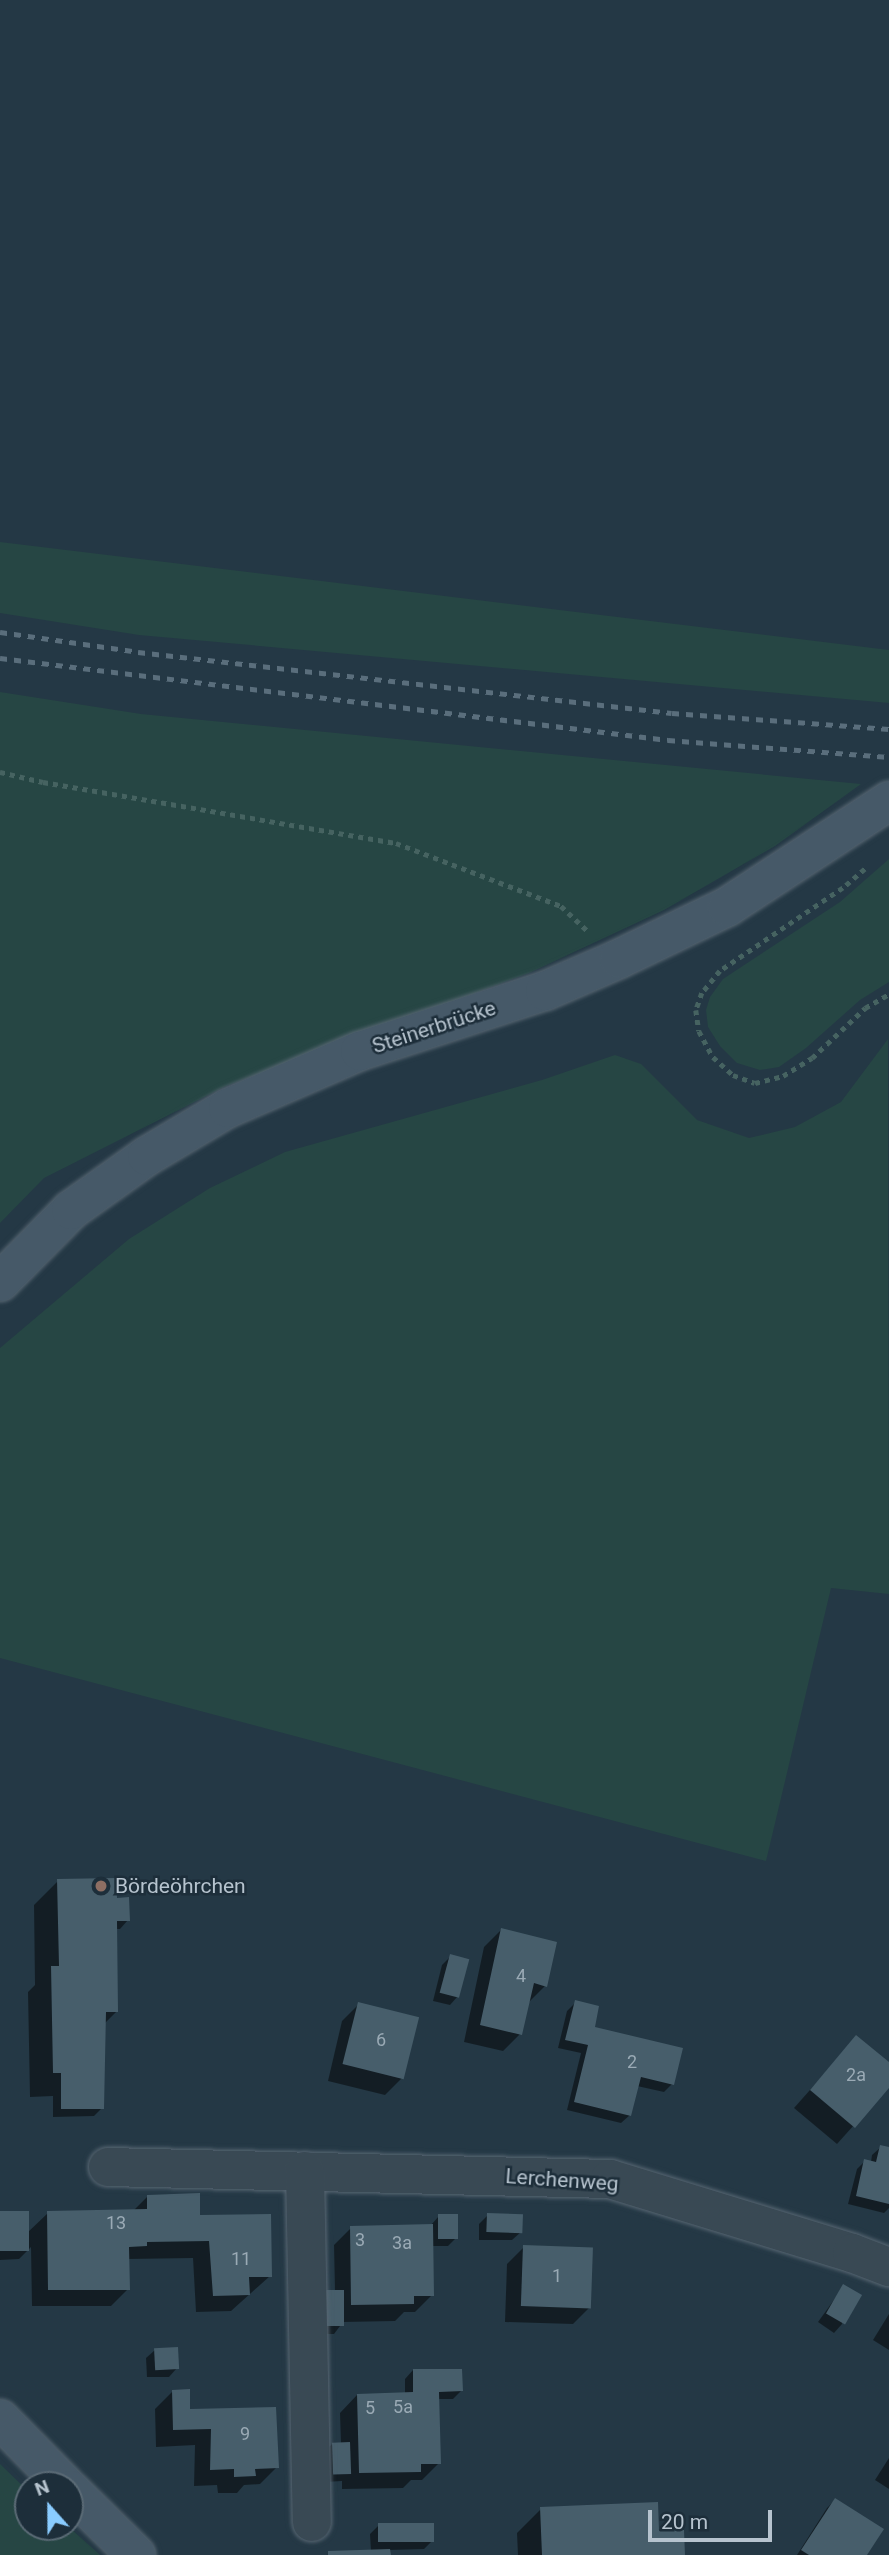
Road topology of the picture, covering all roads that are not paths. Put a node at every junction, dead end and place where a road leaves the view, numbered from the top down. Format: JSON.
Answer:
{"nodes":[{"id":1,"x":886,"y":804,"type":"edge"},
{"id":2,"x":0,"y":1282,"type":"edge"},
{"id":3,"x":108,"y":2167,"type":"dead end"},
{"id":4,"x":305,"y":2171,"type":"junction"},
{"id":5,"x":889,"y":2267,"type":"edge"},
{"id":6,"x":0,"y":2419,"type":"edge"},
{"id":7,"x":51,"y":2471,"type":"edge"},
{"id":8,"x":84,"y":2504,"type":"edge"},
{"id":9,"x":312,"y":2522,"type":"dead end"},
{"id":10,"x":136,"y":2555,"type":"edge"}],
"edges":[{"from":1,"to":2,"type":"street","name":"Steinerbrücke"},
{"from":3,"to":4,"type":"street","name":"Lerchenweg"},
{"from":4,"to":5,"type":"street","name":"Lerchenweg"},
{"from":4,"to":9,"type":"street"},
{"from":6,"to":7,"type":"street"},
{"from":8,"to":10,"type":"street"}]}
